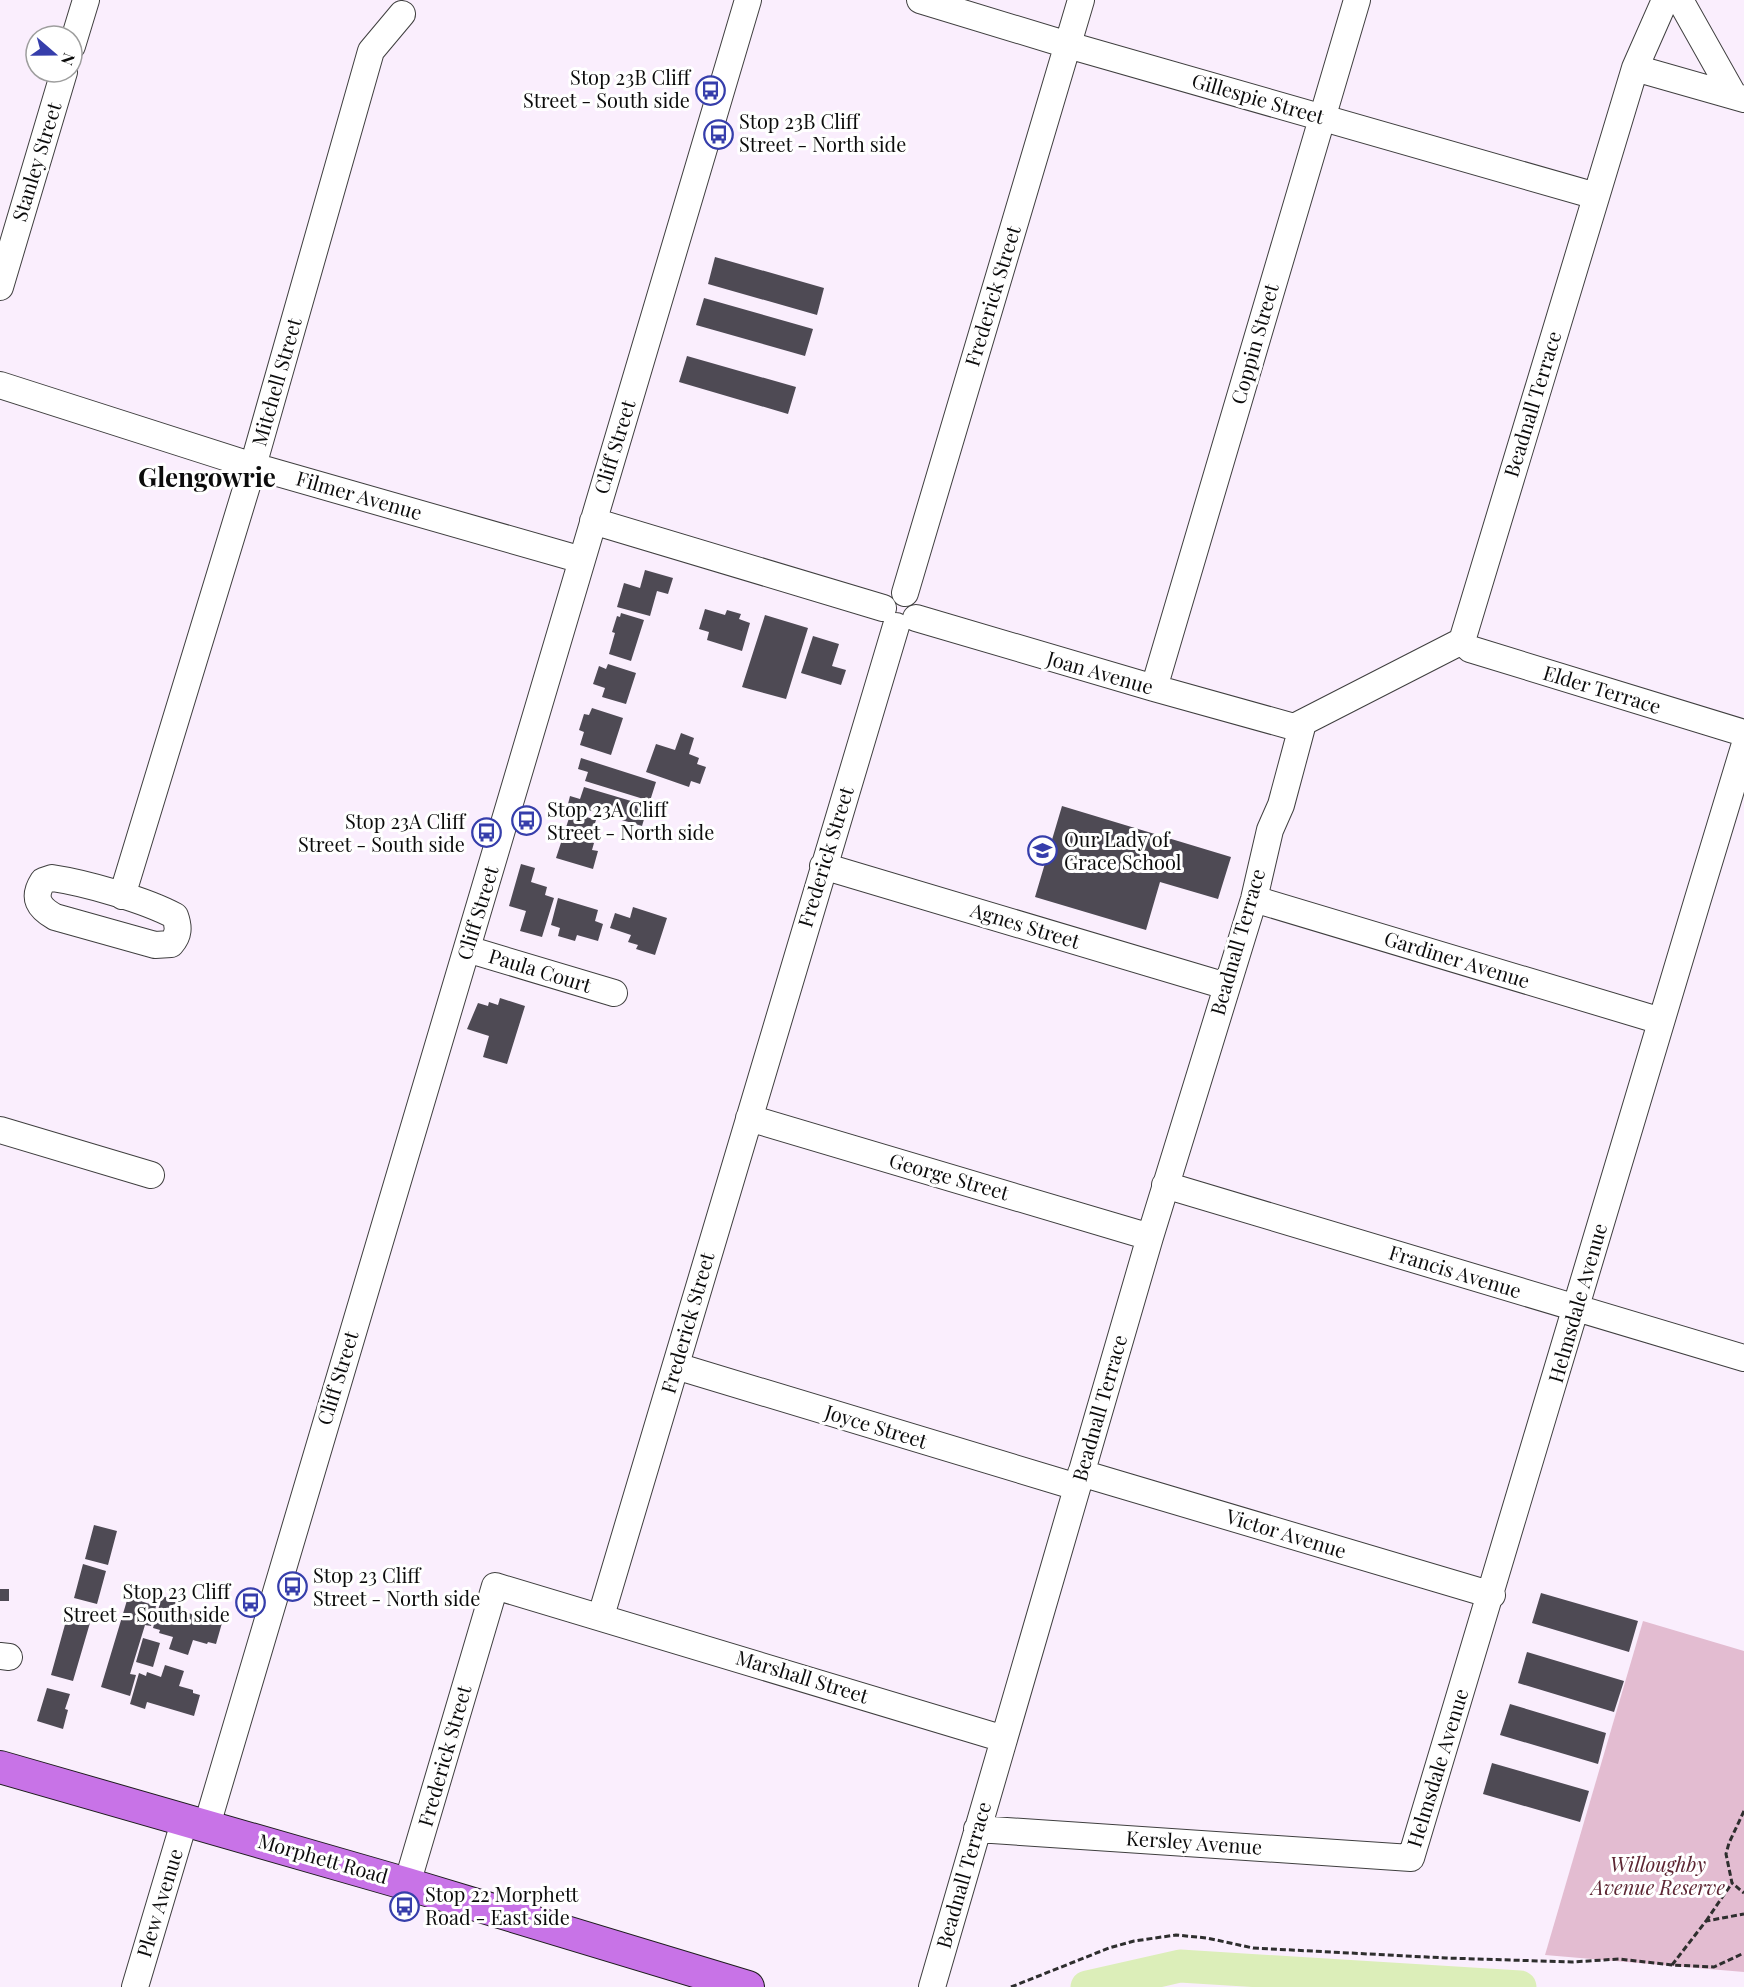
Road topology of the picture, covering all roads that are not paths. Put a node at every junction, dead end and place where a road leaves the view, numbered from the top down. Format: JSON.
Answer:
{"nodes":[{"id":1,"x":86,"y":0,"type":"edge"},
{"id":2,"x":748,"y":0,"type":"edge"},
{"id":3,"x":920,"y":0,"type":"edge"},
{"id":4,"x":1081,"y":0,"type":"edge"},
{"id":5,"x":1357,"y":0,"type":"edge"},
{"id":6,"x":1665,"y":0,"type":"edge"},
{"id":7,"x":1680,"y":0,"type":"edge"},
{"id":8,"x":402,"y":14,"type":"dead end"},
{"id":9,"x":79,"y":24,"type":"edge"},
{"id":10,"x":1068,"y":45,"type":"junction"},
{"id":11,"x":1635,"y":68,"type":"junction"},
{"id":12,"x":60,"y":84,"type":"edge"},
{"id":13,"x":1739,"y":98,"type":"edge"},
{"id":14,"x":1322,"y":117,"type":"junction"},
{"id":15,"x":1596,"y":196,"type":"junction"},
{"id":16,"x":0,"y":287,"type":"edge"},
{"id":17,"x":0,"y":385,"type":"edge"},
{"id":18,"x":253,"y":466,"type":"junction"},
{"id":19,"x":593,"y":521,"type":"junction"},
{"id":20,"x":582,"y":560,"type":"junction"},
{"id":21,"x":898,"y":617,"type":"junction"},
{"id":22,"x":1462,"y":641,"type":"junction"},
{"id":23,"x":1154,"y":688,"type":"junction"},
{"id":24,"x":1294,"y":725,"type":"junction"},
{"id":25,"x":1744,"y":734,"type":"edge"},
{"id":26,"x":1744,"y":747,"type":"edge"},
{"id":27,"x":823,"y":866,"type":"junction"},
{"id":28,"x":122,"y":896,"type":"junction"},
{"id":29,"x":1254,"y":899,"type":"junction"},
{"id":30,"x":467,"y":949,"type":"junction"},
{"id":31,"x":1226,"y":986,"type":"junction"},
{"id":32,"x":614,"y":993,"type":"dead end"},
{"id":33,"x":1661,"y":1021,"type":"junction"},
{"id":34,"x":748,"y":1118,"type":"junction"},
{"id":35,"x":0,"y":1130,"type":"edge"},
{"id":36,"x":151,"y":1175,"type":"dead end"},
{"id":37,"x":1165,"y":1185,"type":"junction"},
{"id":38,"x":1150,"y":1237,"type":"junction"},
{"id":39,"x":1577,"y":1308,"type":"junction"},
{"id":40,"x":1744,"y":1358,"type":"edge"},
{"id":41,"x":675,"y":1366,"type":"junction"},
{"id":42,"x":1079,"y":1480,"type":"junction"},
{"id":43,"x":1492,"y":1595,"type":"junction"},
{"id":44,"x":601,"y":1616,"type":"junction"},
{"id":45,"x":1004,"y":1739,"type":"junction"},
{"id":46,"x":0,"y":1767,"type":"edge"},
{"id":47,"x":196,"y":1822,"type":"junction"},
{"id":48,"x":977,"y":1829,"type":"junction"},
{"id":49,"x":1411,"y":1858,"type":"joint"},
{"id":50,"x":407,"y":1884,"type":"junction"},
{"id":51,"x":135,"y":1987,"type":"edge"},
{"id":52,"x":748,"y":1987,"type":"edge"},
{"id":53,"x":932,"y":1987,"type":"edge"}],
"edges":[{"from":1,"to":9,"type":"street"},
{"from":2,"to":19,"type":"street","name":"Cliff Street"},
{"from":3,"to":10,"type":"street","name":"Gillespie Street"},
{"from":4,"to":10,"type":"street","name":"Frederick Street"},
{"from":5,"to":14,"type":"street","name":"Coppin Street"},
{"from":6,"to":11,"type":"street","name":"Beadnall Terrace"},
{"from":7,"to":13,"type":"street"},
{"from":8,"to":18,"type":"street","name":"Mitchell Street"},
{"from":10,"to":14,"type":"street","name":"Gillespie Street"},
{"from":10,"to":21,"type":"street","name":"Frederick Street"},
{"from":11,"to":13,"type":"street"},
{"from":11,"to":15,"type":"street","name":"Beadnall Terrace"},
{"from":12,"to":16,"type":"street","name":"Stanley Street"},
{"from":14,"to":15,"type":"street","name":"Gillespie Street"},
{"from":14,"to":23,"type":"street","name":"Coppin Street"},
{"from":15,"to":22,"type":"street","name":"Beadnall Terrace"},
{"from":17,"to":18,"type":"street","name":"Filmer Avenue"},
{"from":18,"to":20,"type":"street","name":"Filmer Avenue"},
{"from":18,"to":28,"type":"street","name":"Mitchell Street"},
{"from":19,"to":20,"type":"street","name":"Cliff Street"},
{"from":19,"to":21,"type":"street","name":"Joan Avenue"},
{"from":20,"to":30,"type":"street","name":"Cliff Street"},
{"from":21,"to":23,"type":"street","name":"Joan Avenue"},
{"from":21,"to":27,"type":"street","name":"Frederick Street"},
{"from":22,"to":24,"type":"street"},
{"from":22,"to":25,"type":"street","name":"Elder Terrace"},
{"from":23,"to":24,"type":"street","name":"Joan Avenue"},
{"from":24,"to":29,"type":"street","name":"Beadnall Terrace"},
{"from":26,"to":33,"type":"street","name":"Helmsdale Avenue"},
{"from":27,"to":31,"type":"street","name":"Agnes Street"},
{"from":27,"to":34,"type":"street","name":"Frederick Street"},
{"from":28,"to":28,"type":"street"},
{"from":29,"to":31,"type":"street","name":"Beadnall Terrace"},
{"from":29,"to":33,"type":"street","name":"Gardiner Avenue"},
{"from":30,"to":32,"type":"street","name":"Paula Court"},
{"from":30,"to":47,"type":"street","name":"Cliff Street"},
{"from":31,"to":37,"type":"street","name":"Beadnall Terrace"},
{"from":33,"to":39,"type":"street","name":"Helmsdale Avenue"},
{"from":34,"to":38,"type":"street","name":"George Street"},
{"from":34,"to":41,"type":"street","name":"Frederick Street"},
{"from":35,"to":36,"type":"street"},
{"from":37,"to":38,"type":"street","name":"Beadnall Terrace"},
{"from":37,"to":39,"type":"street","name":"Francis Avenue"},
{"from":38,"to":42,"type":"street","name":"Beadnall Terrace"},
{"from":39,"to":40,"type":"street","name":"Francis Avenue"},
{"from":39,"to":43,"type":"street","name":"Helmsdale Avenue"},
{"from":41,"to":42,"type":"street","name":"Joyce Street"},
{"from":41,"to":44,"type":"street","name":"Frederick Street"},
{"from":42,"to":43,"type":"street","name":"Victor Avenue"},
{"from":42,"to":45,"type":"street","name":"Beadnall Terrace"},
{"from":43,"to":49,"type":"street","name":"Helmsdale Avenue"},
{"from":44,"to":45,"type":"street","name":"Marshall Street"},
{"from":44,"to":50,"type":"street","name":"Frederick Street"},
{"from":45,"to":48,"type":"street","name":"Beadnall Terrace"},
{"from":46,"to":47,"type":"main road","name":"Morphett Road"},
{"from":47,"to":50,"type":"main road","name":"Morphett Road"},
{"from":47,"to":51,"type":"street","name":"Plew Avenue"},
{"from":48,"to":49,"type":"street","name":"Kersley Avenue"},
{"from":48,"to":53,"type":"street","name":"Beadnall Terrace"},
{"from":50,"to":52,"type":"main road","name":"Morphett Road"}]}
